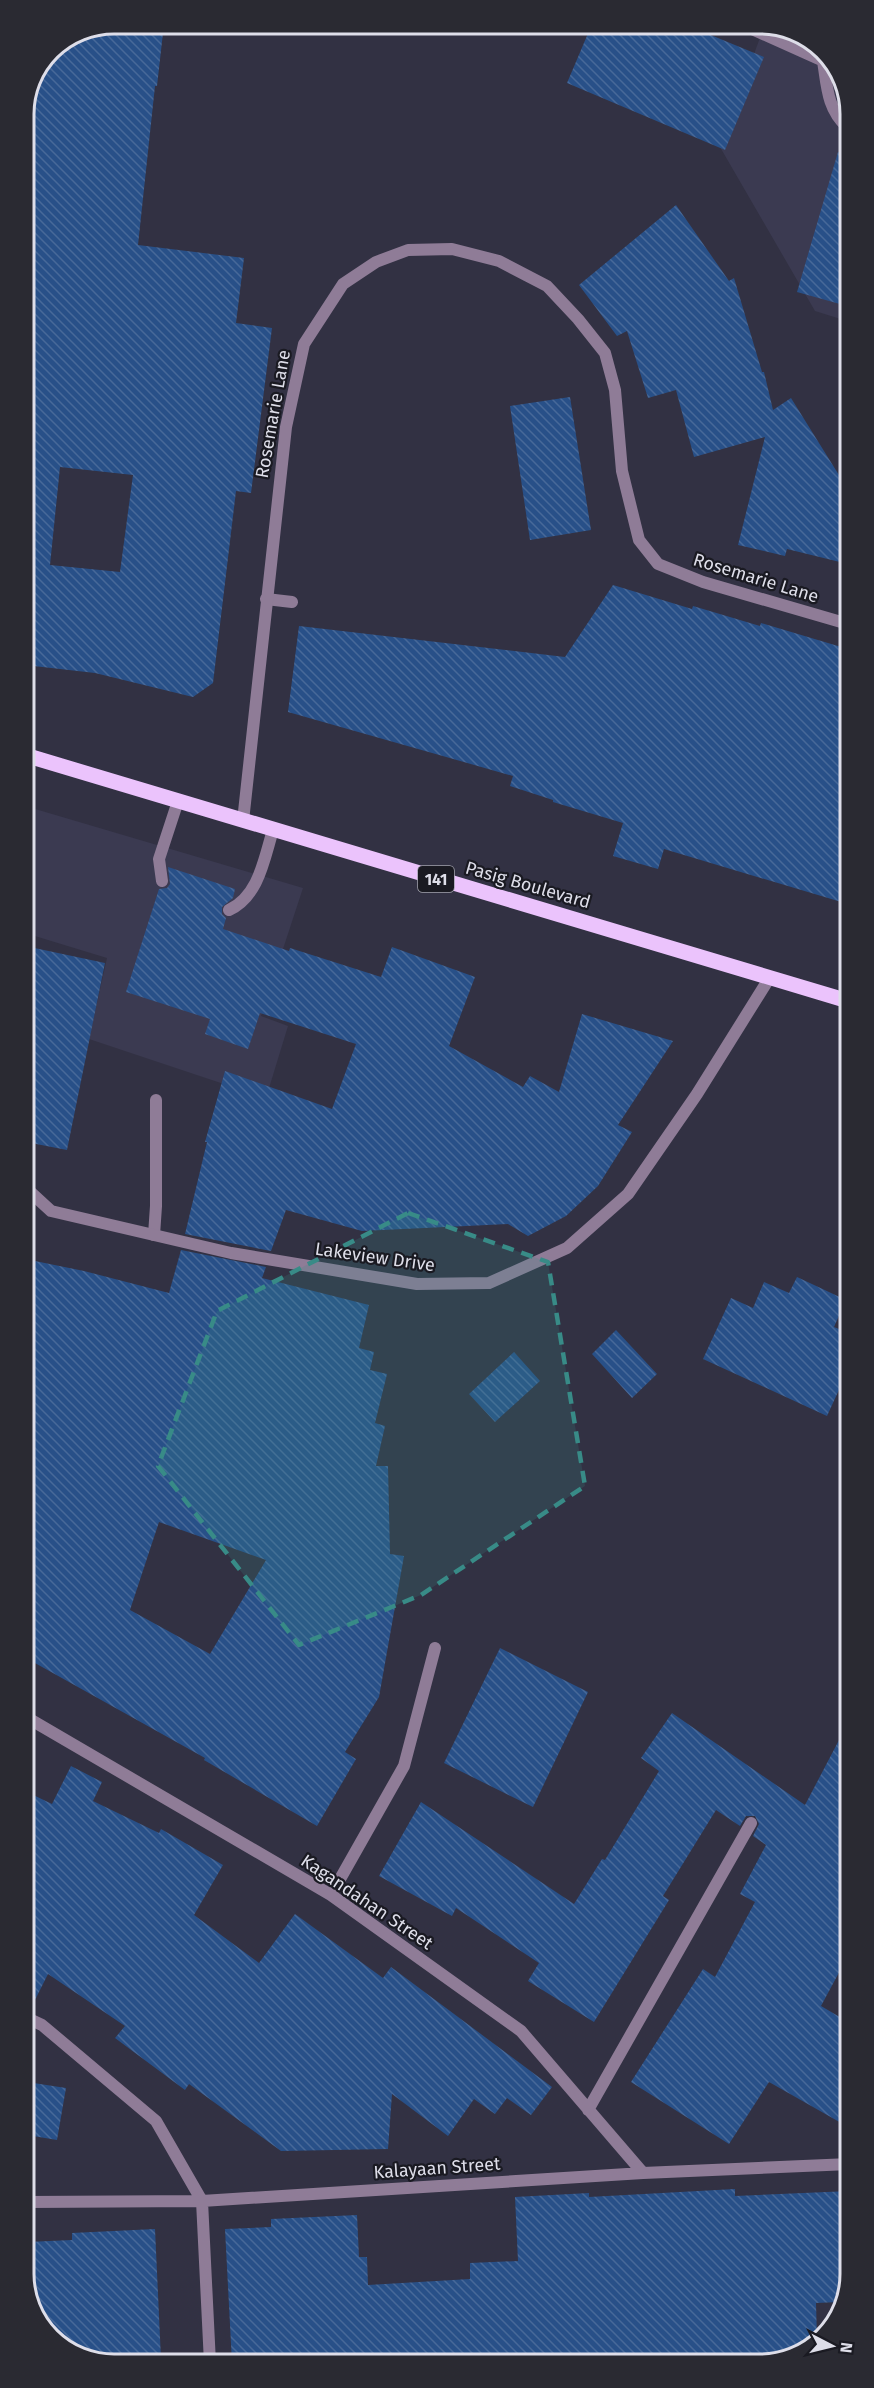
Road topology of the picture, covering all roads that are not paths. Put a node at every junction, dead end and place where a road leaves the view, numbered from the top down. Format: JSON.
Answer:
{"nodes":[{"id":1,"x":766,"y":35,"type":"edge"},
{"id":2,"x":815,"y":58,"type":"edge"},
{"id":3,"x":826,"y":69,"type":"edge"},
{"id":4,"x":840,"y":121,"type":"edge"},
{"id":5,"x":266,"y":599,"type":"junction"},
{"id":6,"x":292,"y":602,"type":"dead end"},
{"id":7,"x":840,"y":622,"type":"edge"},
{"id":8,"x":35,"y":758,"type":"edge"},
{"id":9,"x":178,"y":801,"type":"junction"},
{"id":10,"x":243,"y":821,"type":"junction"},
{"id":11,"x":273,"y":830,"type":"junction"},
{"id":12,"x":162,"y":881,"type":"dead end"},
{"id":13,"x":229,"y":910,"type":"dead end"},
{"id":14,"x":770,"y":977,"type":"junction"},
{"id":15,"x":840,"y":999,"type":"edge"},
{"id":16,"x":156,"y":1100,"type":"dead end"},
{"id":17,"x":34,"y":1196,"type":"edge"},
{"id":18,"x":154,"y":1235,"type":"junction"},
{"id":19,"x":435,"y":1648,"type":"dead end"},
{"id":20,"x":34,"y":1722,"type":"edge"},
{"id":21,"x":751,"y":1823,"type":"dead end"},
{"id":22,"x":331,"y":1895,"type":"junction"},
{"id":23,"x":34,"y":2021,"type":"edge"},
{"id":24,"x":588,"y":2110,"type":"junction"},
{"id":25,"x":840,"y":2164,"type":"edge"},
{"id":26,"x":643,"y":2173,"type":"junction"},
{"id":27,"x":202,"y":2201,"type":"junction"},
{"id":28,"x":34,"y":2202,"type":"edge"},
{"id":29,"x":210,"y":2353,"type":"edge"}],
"edges":[{"from":1,"to":2,"type":"street"},
{"from":3,"to":4,"type":"street"},
{"from":5,"to":6,"type":"street"},
{"from":5,"to":7,"type":"street","name":"Rosemarie Lane"},
{"from":5,"to":10,"type":"street","name":"Rosemarie Lane"},
{"from":8,"to":9,"type":"main road","name":"Pasig Boulevard","number":"141"},
{"from":9,"to":10,"type":"main road","name":"Pasig Boulevard","number":"141"},
{"from":9,"to":12,"type":"street"},
{"from":10,"to":11,"type":"main road","name":"Pasig Boulevard","number":"141"},
{"from":11,"to":13,"type":"street"},
{"from":11,"to":14,"type":"main road","name":"Pasig Boulevard","number":"141"},
{"from":14,"to":15,"type":"main road","name":"Pasig Boulevard","number":"141"},
{"from":14,"to":18,"type":"street","name":"Lakeview Drive"},
{"from":16,"to":18,"type":"street"},
{"from":17,"to":18,"type":"street","name":"Lakeview Drive"},
{"from":19,"to":22,"type":"street"},
{"from":20,"to":22,"type":"street","name":"Kagandahan Street"},
{"from":21,"to":24,"type":"street"},
{"from":22,"to":24,"type":"street","name":"Kagandahan Street"},
{"from":23,"to":27,"type":"street"},
{"from":24,"to":26,"type":"street","name":"Kagandahan Street"},
{"from":25,"to":26,"type":"street","name":"Kalayaan Street"},
{"from":26,"to":27,"type":"street","name":"Kalayaan Street"},
{"from":27,"to":28,"type":"street","name":"Kalayaan Street"},
{"from":27,"to":29,"type":"street"}]}
